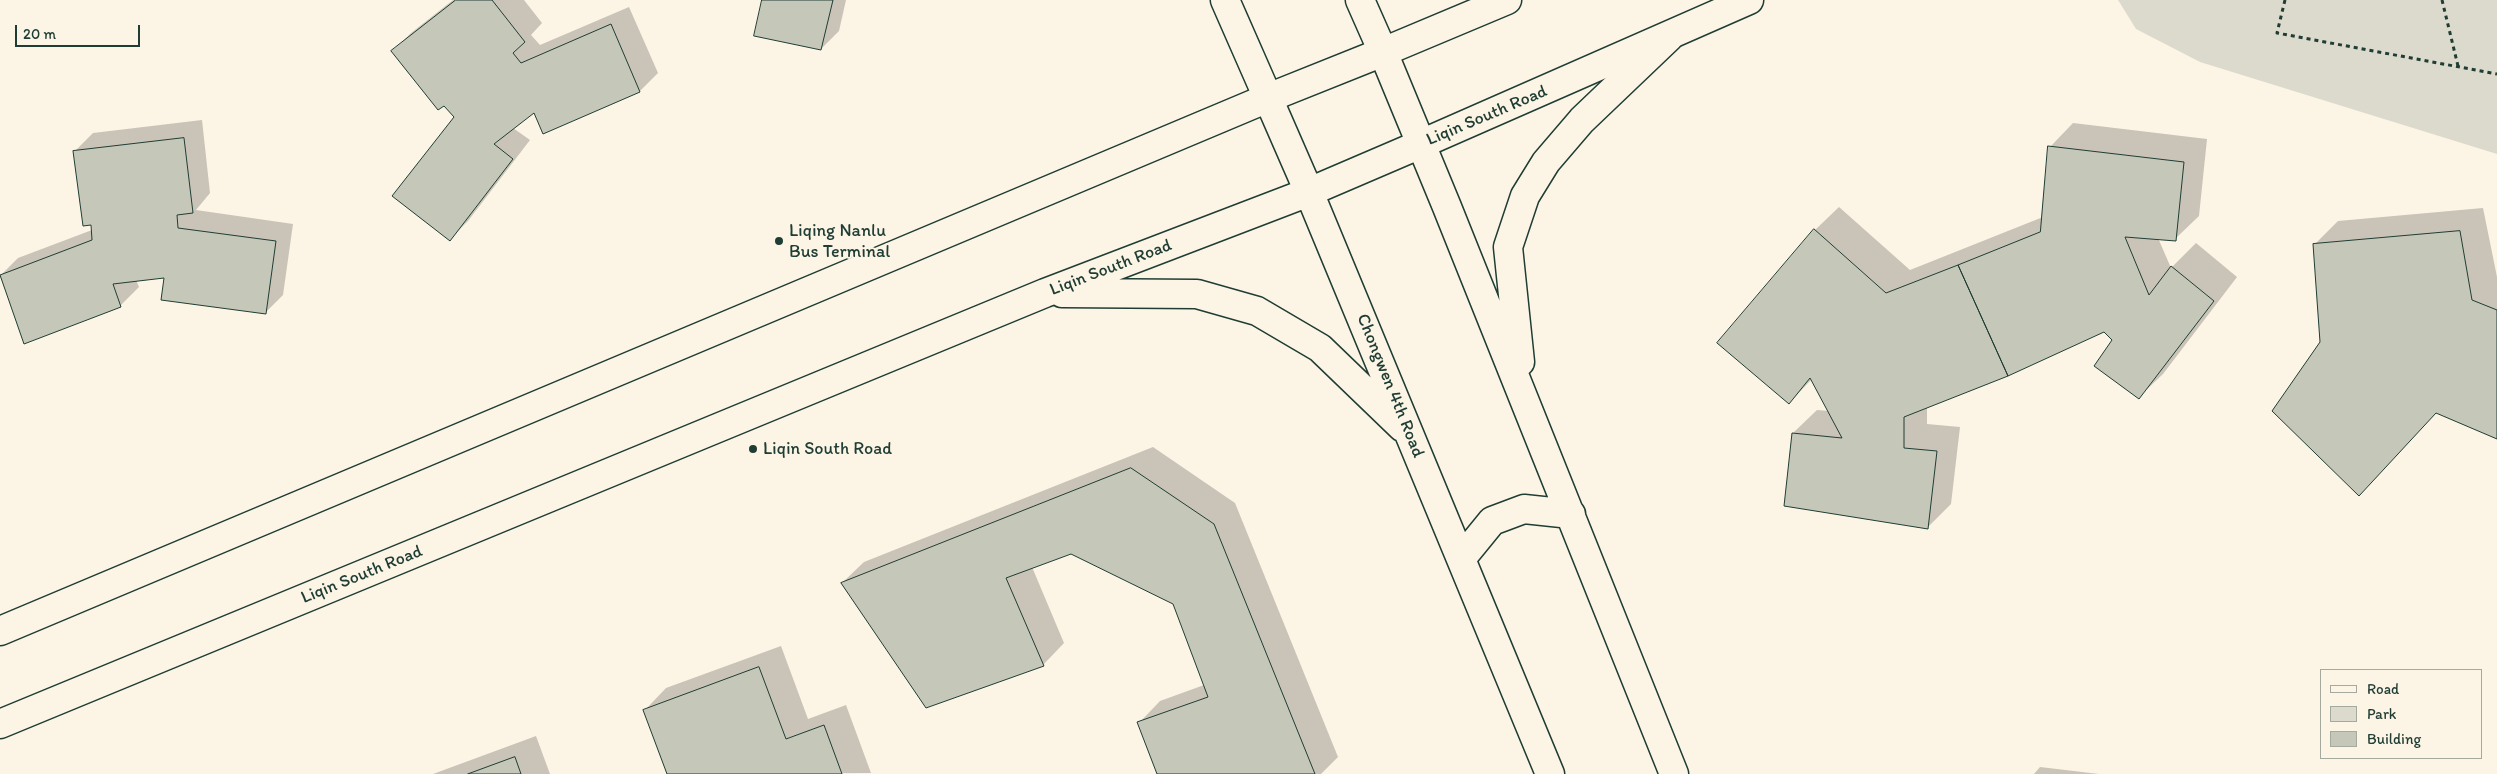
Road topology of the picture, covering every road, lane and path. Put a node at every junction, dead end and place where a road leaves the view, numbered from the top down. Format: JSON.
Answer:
{"nodes":[{"id":1,"x":1225,"y":0,"type":"edge"},
{"id":2,"x":1360,"y":0,"type":"edge"},
{"id":3,"x":1507,"y":0,"type":"edge"},
{"id":4,"x":1749,"y":0,"type":"edge"},
{"id":5,"x":2285,"y":0,"type":"edge"},
{"id":6,"x":2442,"y":0,"type":"edge"},
{"id":7,"x":1669,"y":37,"type":"junction"},
{"id":8,"x":1383,"y":52,"type":"junction"},
{"id":9,"x":2458,"y":66,"type":"junction"},
{"id":10,"x":2497,"y":74,"type":"edge"},
{"id":11,"x":1268,"y":98,"type":"junction"},
{"id":12,"x":1421,"y":144,"type":"junction"},
{"id":13,"x":1310,"y":192,"type":"junction"},
{"id":14,"x":1045,"y":293,"type":"junction"},
{"id":15,"x":1523,"y":394,"type":"junction"},
{"id":16,"x":1410,"y":436,"type":"junction"},
{"id":17,"x":1571,"y":514,"type":"junction"},
{"id":18,"x":1461,"y":559,"type":"junction"},
{"id":19,"x":0,"y":631,"type":"edge"},
{"id":20,"x":0,"y":724,"type":"edge"},
{"id":21,"x":1550,"y":774,"type":"edge"},
{"id":22,"x":1674,"y":774,"type":"edge"}],
"edges":[{"from":1,"to":11,"type":"main road","name":"Chongwen 4th Road"},
{"from":2,"to":8,"type":"main road"},
{"from":3,"to":8,"type":"main road"},
{"from":4,"to":7,"type":"main road","name":"Liqin South Road"},
{"from":5,"to":9,"type":"path"},
{"from":6,"to":9,"type":"path"},
{"from":7,"to":12,"type":"main road","name":"Liqin South Road"},
{"from":7,"to":15,"type":"main road"},
{"from":8,"to":11,"type":"main road"},
{"from":8,"to":12,"type":"main road"},
{"from":9,"to":10,"type":"path"},
{"from":11,"to":13,"type":"main road","name":"Chongwen 4th Road"},
{"from":11,"to":19,"type":"main road"},
{"from":12,"to":13,"type":"main road","name":"Liqin South Road"},
{"from":12,"to":15,"type":"main road"},
{"from":13,"to":14,"type":"main road","name":"Liqin South Road"},
{"from":13,"to":16,"type":"main road","name":"Chongwen 4th Road"},
{"from":14,"to":16,"type":"main road"},
{"from":14,"to":20,"type":"main road","name":"Liqin South Road"},
{"from":15,"to":17,"type":"main road"},
{"from":16,"to":18,"type":"main road","name":"Chongwen 4th Road"},
{"from":17,"to":18,"type":"main road"},
{"from":17,"to":22,"type":"main road"},
{"from":18,"to":21,"type":"main road","name":"Chongwen 4th Road"}]}
